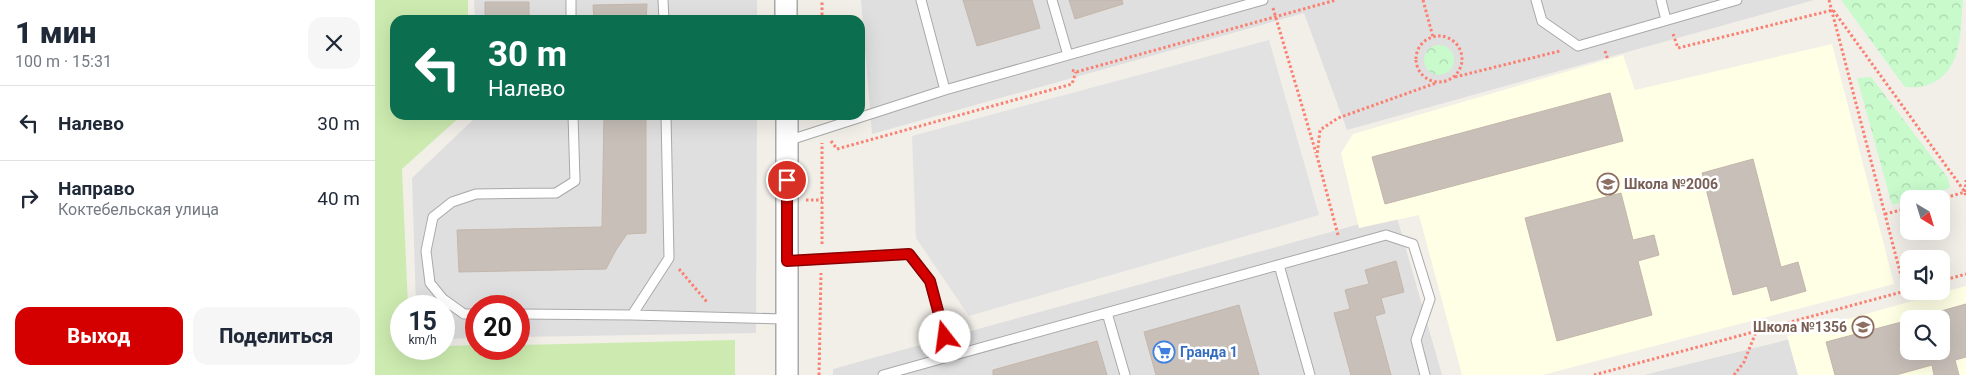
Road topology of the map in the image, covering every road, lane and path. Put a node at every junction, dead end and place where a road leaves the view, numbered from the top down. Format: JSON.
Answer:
{"nodes":[{"id":1,"x":571,"y":0,"type":"edge"},
{"id":2,"x":663,"y":0,"type":"edge"},
{"id":3,"x":786,"y":0,"type":"edge"},
{"id":4,"x":822,"y":0,"type":"edge"},
{"id":5,"x":921,"y":0,"type":"edge"},
{"id":6,"x":1052,"y":0,"type":"edge"},
{"id":7,"x":1263,"y":0,"type":"edge"},
{"id":8,"x":1271,"y":0,"type":"edge"},
{"id":9,"x":1336,"y":0,"type":"edge"},
{"id":10,"x":1423,"y":0,"type":"edge"},
{"id":11,"x":1536,"y":0,"type":"edge"},
{"id":12,"x":1661,"y":0,"type":"edge"},
{"id":13,"x":1737,"y":0,"type":"edge"},
{"id":14,"x":1829,"y":0,"type":"edge"},
{"id":15,"x":1833,"y":10,"type":"junction"},
{"id":16,"x":571,"y":15,"type":"edge"},
{"id":17,"x":664,"y":15,"type":"edge"},
{"id":18,"x":786,"y":15,"type":"edge"},
{"id":19,"x":822,"y":15,"type":"edge"},
{"id":20,"x":1275,"y":16,"type":"junction"},
{"id":21,"x":1666,"y":20,"type":"junction"},
{"id":22,"x":1433,"y":37,"type":"junction"},
{"id":23,"x":1578,"y":46,"type":"junction"},
{"id":24,"x":1068,"y":56,"type":"junction"},
{"id":25,"x":1052,"y":60,"type":"junction"},
{"id":26,"x":1076,"y":72,"type":"junction"},
{"id":27,"x":1455,"y":77,"type":"junction"},
{"id":28,"x":1436,"y":83,"type":"junction"},
{"id":29,"x":945,"y":90,"type":"junction"},
{"id":30,"x":865,"y":116,"type":"edge"},
{"id":31,"x":573,"y":120,"type":"edge"},
{"id":32,"x":666,"y":120,"type":"edge"},
{"id":33,"x":787,"y":120,"type":"edge"},
{"id":34,"x":853,"y":120,"type":"edge"},
{"id":35,"x":822,"y":130,"type":"junction"},
{"id":36,"x":787,"y":141,"type":"junction"},
{"id":37,"x":1317,"y":156,"type":"junction"},
{"id":38,"x":1966,"y":180,"type":"edge"},
{"id":39,"x":1965,"y":192,"type":"junction"},
{"id":40,"x":1950,"y":196,"type":"edge"},
{"id":41,"x":1966,"y":197,"type":"edge"},
{"id":42,"x":1900,"y":210,"type":"edge"},
{"id":43,"x":1885,"y":214,"type":"junction"},
{"id":44,"x":1342,"y":248,"type":"junction"},
{"id":45,"x":669,"y":258,"type":"junction"},
{"id":46,"x":787,"y":261,"type":"junction"},
{"id":47,"x":1279,"y":265,"type":"junction"},
{"id":48,"x":1900,"y":266,"type":"edge"},
{"id":49,"x":1966,"y":274,"type":"edge"},
{"id":50,"x":1950,"y":278,"type":"edge"},
{"id":51,"x":1900,"y":292,"type":"edge"},
{"id":52,"x":1107,"y":313,"type":"junction"},
{"id":53,"x":465,"y":314,"type":"edge"},
{"id":54,"x":530,"y":314,"type":"edge"},
{"id":55,"x":632,"y":314,"type":"junction"},
{"id":56,"x":721,"y":317,"type":"junction"},
{"id":57,"x":787,"y":320,"type":"junction"},
{"id":58,"x":1756,"y":331,"type":"junction"},
{"id":59,"x":950,"y":356,"type":"junction"},
{"id":60,"x":787,"y":375,"type":"edge"},
{"id":61,"x":883,"y":375,"type":"edge"},
{"id":62,"x":1125,"y":375,"type":"edge"},
{"id":63,"x":1310,"y":375,"type":"edge"},
{"id":64,"x":1425,"y":375,"type":"edge"},
{"id":65,"x":1594,"y":375,"type":"edge"},
{"id":66,"x":1734,"y":375,"type":"edge"}],
"edges":[{"from":1,"to":16,"type":"lane"},
{"from":2,"to":17,"type":"lane"},
{"from":3,"to":18,"type":"street"},
{"from":4,"to":19,"type":"path"},
{"from":5,"to":29,"type":"lane"},
{"from":6,"to":24,"type":"lane"},
{"from":7,"to":24,"type":"lane"},
{"from":8,"to":20,"type":"path"},
{"from":9,"to":20,"type":"path"},
{"from":10,"to":22,"type":"path"},
{"from":11,"to":23,"type":"lane"},
{"from":12,"to":21,"type":"lane"},
{"from":13,"to":21,"type":"lane"},
{"from":14,"to":15,"type":"path"},
{"from":15,"to":21,"type":"path"},
{"from":15,"to":39,"type":"path"},
{"from":15,"to":43,"type":"path"},
{"from":20,"to":26,"type":"path"},
{"from":20,"to":37,"type":"path"},
{"from":21,"to":23,"type":"lane"},
{"from":22,"to":27,"type":"path"},
{"from":22,"to":28,"type":"path"},
{"from":23,"to":27,"type":"path"},
{"from":24,"to":25,"type":"lane"},
{"from":25,"to":26,"type":"path"},
{"from":25,"to":29,"type":"lane"},
{"from":26,"to":35,"type":"path"},
{"from":27,"to":28,"type":"path"},
{"from":28,"to":37,"type":"path"},
{"from":29,"to":30,"type":"lane"},
{"from":31,"to":53,"type":"lane"},
{"from":32,"to":45,"type":"lane"},
{"from":33,"to":36,"type":"street"},
{"from":34,"to":35,"type":"lane"},
{"from":35,"to":36,"type":"lane"},
{"from":36,"to":46,"type":"street"},
{"from":37,"to":44,"type":"path"},
{"from":38,"to":39,"type":"path"},
{"from":39,"to":40,"type":"path"},
{"from":39,"to":41,"type":"path"},
{"from":42,"to":43,"type":"path"},
{"from":43,"to":48,"type":"path"},
{"from":44,"to":47,"type":"lane"},
{"from":44,"to":64,"type":"lane"},
{"from":45,"to":55,"type":"lane"},
{"from":45,"to":56,"type":"path"},
{"from":46,"to":57,"type":"street"},
{"from":46,"to":59,"type":"lane"},
{"from":47,"to":52,"type":"lane"},
{"from":47,"to":63,"type":"lane"},
{"from":49,"to":50,"type":"path"},
{"from":51,"to":58,"type":"path"},
{"from":52,"to":59,"type":"lane"},
{"from":52,"to":62,"type":"lane"},
{"from":54,"to":55,"type":"lane"},
{"from":55,"to":56,"type":"lane"},
{"from":56,"to":57,"type":"lane"},
{"from":57,"to":60,"type":"street"},
{"from":58,"to":65,"type":"path"},
{"from":58,"to":66,"type":"path"},
{"from":59,"to":61,"type":"lane"}]}
